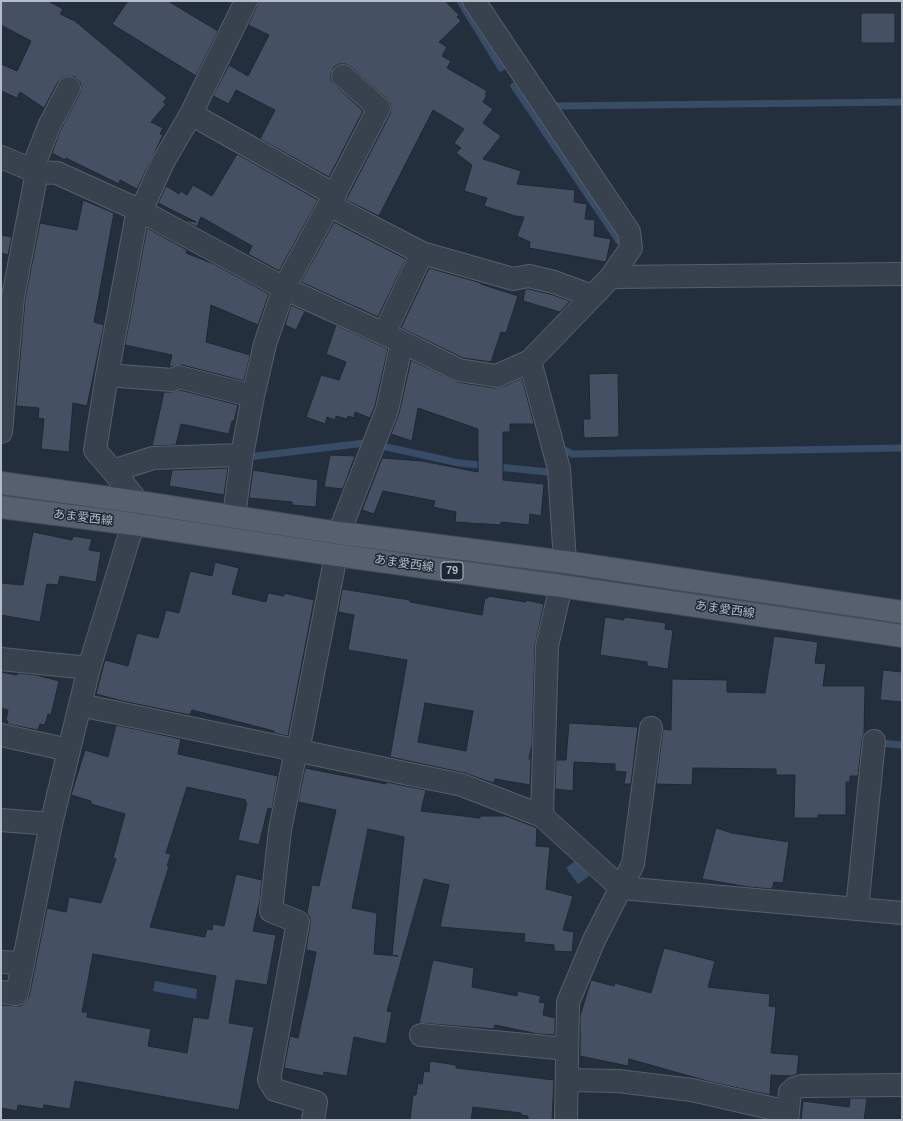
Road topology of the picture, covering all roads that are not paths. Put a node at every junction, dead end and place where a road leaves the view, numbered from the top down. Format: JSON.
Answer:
{"nodes":[{"id":1,"x":246,"y":1,"type":"edge"},
{"id":2,"x":474,"y":1,"type":"edge"},
{"id":3,"x":343,"y":76,"type":"dead end"},
{"id":4,"x":69,"y":88,"type":"dead end"},
{"id":5,"x":191,"y":114,"type":"junction"},
{"id":6,"x":1,"y":157,"type":"edge"},
{"id":7,"x":35,"y":171,"type":"junction"},
{"id":8,"x":332,"y":200,"type":"junction"},
{"id":9,"x":139,"y":210,"type":"junction"},
{"id":10,"x":422,"y":253,"type":"junction"},
{"id":11,"x":902,"y":274,"type":"edge"},
{"id":12,"x":610,"y":277,"type":"junction"},
{"id":13,"x":284,"y":288,"type":"junction"},
{"id":14,"x":7,"y":296,"type":"edge"},
{"id":15,"x":592,"y":296,"type":"junction"},
{"id":16,"x":393,"y":338,"type":"junction"},
{"id":17,"x":530,"y":361,"type":"junction"},
{"id":18,"x":107,"y":375,"type":"junction"},
{"id":19,"x":253,"y":396,"type":"junction"},
{"id":20,"x":1,"y":432,"type":"edge"},
{"id":21,"x":242,"y":454,"type":"junction"},
{"id":22,"x":113,"y":471,"type":"junction"},
{"id":23,"x":1,"y":483,"type":"edge"},
{"id":24,"x":138,"y":502,"type":"junction"},
{"id":25,"x":1,"y":507,"type":"edge"},
{"id":26,"x":234,"y":516,"type":"junction"},
{"id":27,"x":133,"y":524,"type":"junction"},
{"id":28,"x":339,"y":532,"type":"junction"},
{"id":29,"x":336,"y":555,"type":"junction"},
{"id":30,"x":565,"y":562,"type":"junction"},
{"id":31,"x":561,"y":586,"type":"junction"},
{"id":32,"x":902,"y":612,"type":"edge"},
{"id":33,"x":902,"y":636,"type":"edge"},
{"id":34,"x":1,"y":659,"type":"edge"},
{"id":35,"x":89,"y":668,"type":"junction"},
{"id":36,"x":80,"y":705,"type":"junction"},
{"id":37,"x":652,"y":728,"type":"dead end"},
{"id":38,"x":1,"y":735,"type":"edge"},
{"id":39,"x":874,"y":741,"type":"dead end"},
{"id":40,"x":69,"y":750,"type":"junction"},
{"id":41,"x":297,"y":750,"type":"junction"},
{"id":42,"x":542,"y":816,"type":"junction"},
{"id":43,"x":1,"y":820,"type":"edge"},
{"id":44,"x":51,"y":824,"type":"junction"},
{"id":45,"x":621,"y":888,"type":"junction"},
{"id":46,"x":856,"y":909,"type":"junction"},
{"id":47,"x":902,"y":913,"type":"edge"},
{"id":48,"x":1,"y":962,"type":"edge"},
{"id":49,"x":23,"y":963,"type":"junction"},
{"id":50,"x":1,"y":992,"type":"edge"},
{"id":51,"x":421,"y":1035,"type":"dead end"},
{"id":52,"x":567,"y":1049,"type":"junction"},
{"id":53,"x":567,"y":1080,"type":"junction"},
{"id":54,"x":902,"y":1085,"type":"edge"},
{"id":55,"x":788,"y":1116,"type":"edge"},
{"id":56,"x":313,"y":1120,"type":"edge"},
{"id":57,"x":566,"y":1120,"type":"edge"}],
"edges":[{"from":1,"to":5,"type":"street"},
{"from":2,"to":12,"type":"street"},
{"from":3,"to":8,"type":"street"},
{"from":4,"to":7,"type":"street"},
{"from":5,"to":8,"type":"street"},
{"from":5,"to":9,"type":"street"},
{"from":6,"to":7,"type":"street"},
{"from":7,"to":9,"type":"street"},
{"from":7,"to":14,"type":"street"},
{"from":8,"to":10,"type":"street"},
{"from":8,"to":13,"type":"street"},
{"from":9,"to":13,"type":"street"},
{"from":9,"to":18,"type":"street"},
{"from":10,"to":15,"type":"street"},
{"from":10,"to":16,"type":"street"},
{"from":11,"to":12,"type":"street"},
{"from":12,"to":15,"type":"street"},
{"from":13,"to":16,"type":"street"},
{"from":13,"to":19,"type":"street"},
{"from":14,"to":20,"type":"street"},
{"from":15,"to":17,"type":"street"},
{"from":16,"to":17,"type":"street"},
{"from":16,"to":28,"type":"street"},
{"from":17,"to":30,"type":"street"},
{"from":18,"to":19,"type":"street"},
{"from":18,"to":22,"type":"street"},
{"from":19,"to":21,"type":"street"},
{"from":21,"to":22,"type":"street"},
{"from":21,"to":26,"type":"street"},
{"from":22,"to":24,"type":"street"},
{"from":23,"to":24,"type":"main road","name":"あま愛西線","number":"79"},
{"from":24,"to":26,"type":"main road","name":"あま愛西線","number":"79"},
{"from":24,"to":27,"type":"street"},
{"from":25,"to":27,"type":"main road","name":"あま愛西線","number":"79"},
{"from":26,"to":28,"type":"main road","name":"あま愛西線","number":"79"},
{"from":27,"to":29,"type":"main road","name":"あま愛西線","number":"79"},
{"from":27,"to":35,"type":"street"},
{"from":28,"to":30,"type":"main road","name":"あま愛西線","number":"79"},
{"from":29,"to":31,"type":"main road","name":"あま愛西線","number":"79"},
{"from":29,"to":41,"type":"street"},
{"from":30,"to":32,"type":"main road","name":"あま愛西線","number":"79"},
{"from":31,"to":33,"type":"main road","name":"あま愛西線","number":"79"},
{"from":31,"to":42,"type":"street"},
{"from":34,"to":35,"type":"street"},
{"from":35,"to":36,"type":"street"},
{"from":36,"to":40,"type":"street"},
{"from":36,"to":41,"type":"street"},
{"from":37,"to":45,"type":"street"},
{"from":38,"to":40,"type":"street"},
{"from":39,"to":46,"type":"street"},
{"from":40,"to":44,"type":"street"},
{"from":41,"to":42,"type":"street"},
{"from":41,"to":56,"type":"street"},
{"from":42,"to":45,"type":"street"},
{"from":43,"to":44,"type":"street"},
{"from":44,"to":49,"type":"street"},
{"from":45,"to":46,"type":"street"},
{"from":45,"to":52,"type":"street"},
{"from":46,"to":47,"type":"street"},
{"from":48,"to":49,"type":"street"},
{"from":49,"to":50,"type":"street"},
{"from":51,"to":52,"type":"street"},
{"from":52,"to":53,"type":"street"},
{"from":53,"to":55,"type":"street"},
{"from":53,"to":57,"type":"street"},
{"from":54,"to":55,"type":"street"}]}
